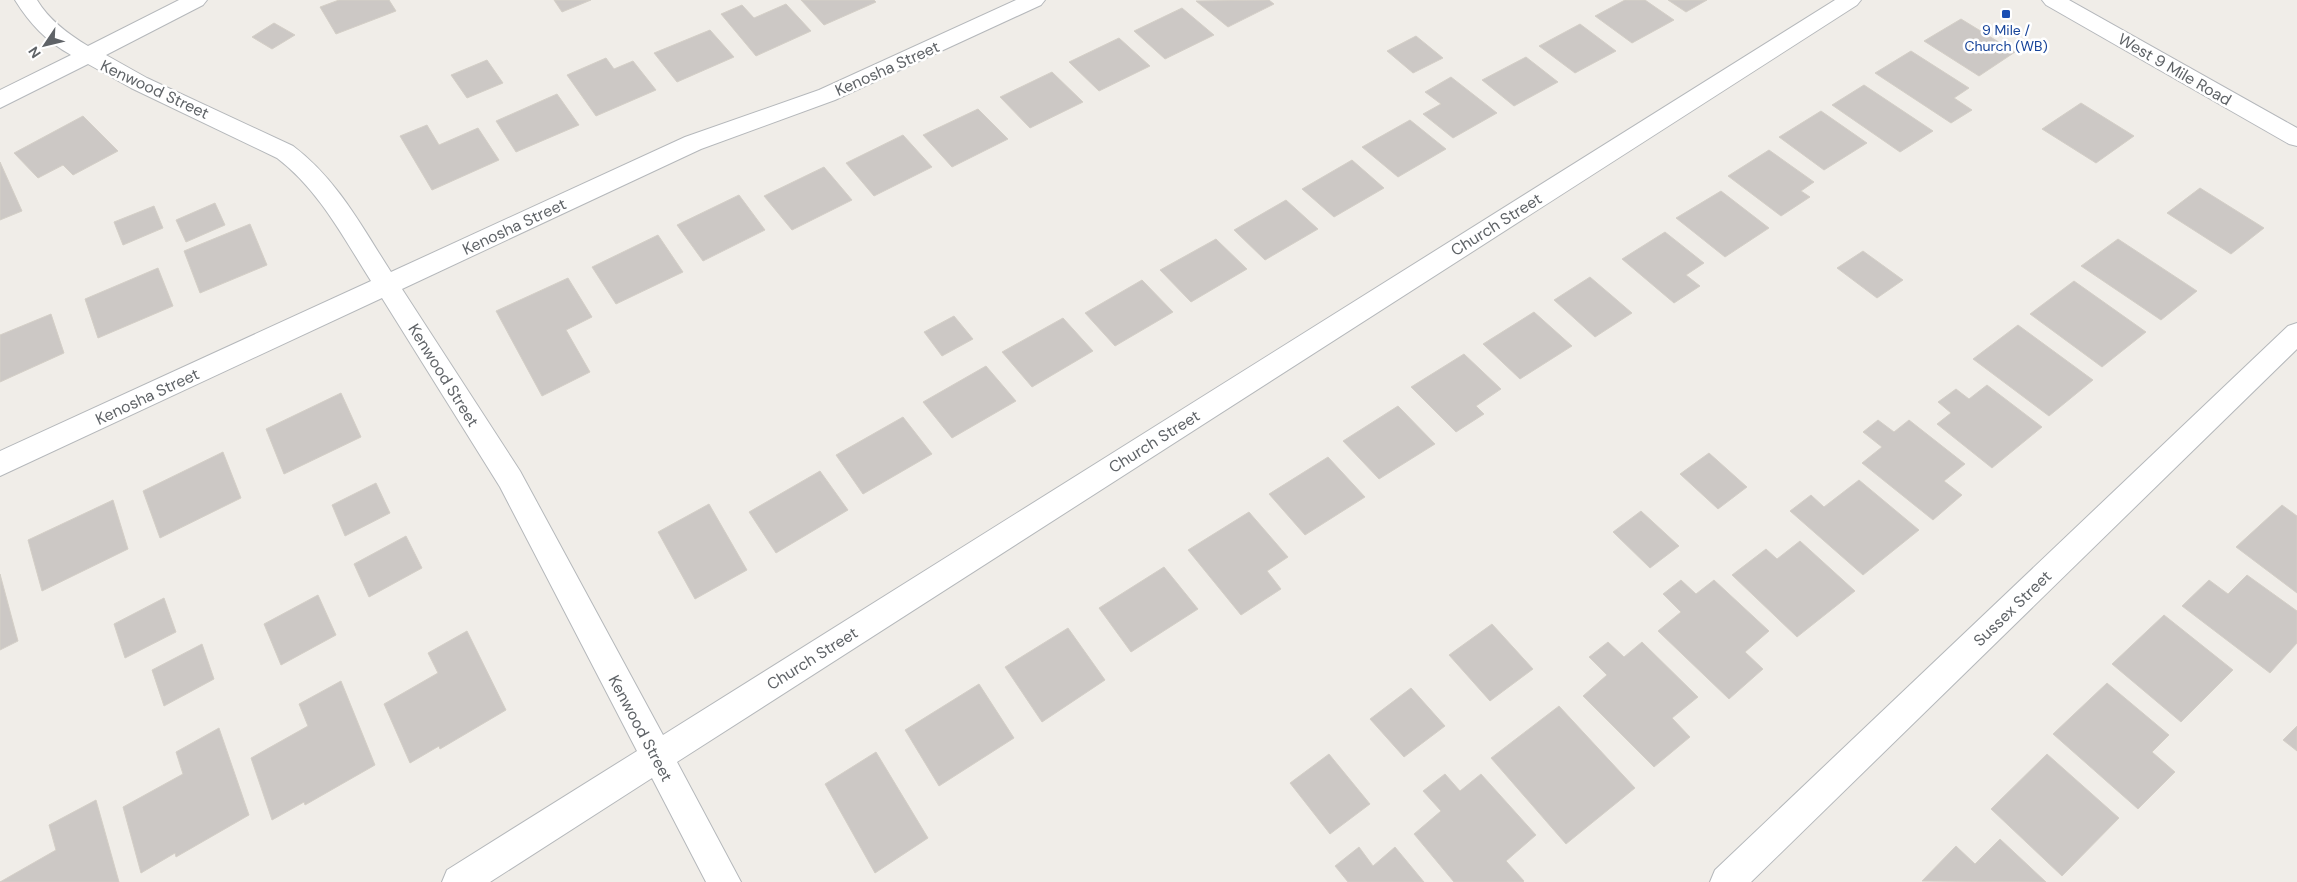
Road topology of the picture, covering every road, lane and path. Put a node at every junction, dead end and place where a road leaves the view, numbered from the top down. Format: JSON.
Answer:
{"nodes":[{"id":1,"x":26,"y":0,"type":"edge"},
{"id":2,"x":196,"y":0,"type":"edge"},
{"id":3,"x":1034,"y":0,"type":"edge"},
{"id":4,"x":1850,"y":0,"type":"edge"},
{"id":5,"x":2053,"y":0,"type":"edge"},
{"id":6,"x":87,"y":56,"type":"junction"},
{"id":7,"x":0,"y":100,"type":"edge"},
{"id":8,"x":2297,"y":138,"type":"edge"},
{"id":9,"x":387,"y":285,"type":"junction"},
{"id":10,"x":2297,"y":333,"type":"edge"},
{"id":11,"x":0,"y":464,"type":"edge"},
{"id":12,"x":656,"y":756,"type":"junction"},
{"id":13,"x":459,"y":882,"type":"edge"},
{"id":14,"x":724,"y":882,"type":"edge"},
{"id":15,"x":1728,"y":882,"type":"edge"}],
"edges":[{"from":1,"to":6,"type":"street","name":"Kenwood Street"},
{"from":2,"to":6,"type":"street"},
{"from":3,"to":9,"type":"street","name":"Kenosha Street"},
{"from":4,"to":12,"type":"street","name":"Church Street"},
{"from":5,"to":8,"type":"street","name":"West 9 Mile Road"},
{"from":6,"to":7,"type":"street"},
{"from":6,"to":9,"type":"street","name":"Kenwood Street"},
{"from":9,"to":11,"type":"street","name":"Kenosha Street"},
{"from":9,"to":12,"type":"street","name":"Kenwood Street"},
{"from":10,"to":15,"type":"street","name":"Sussex Street"},
{"from":12,"to":13,"type":"street","name":"Church Street"},
{"from":12,"to":14,"type":"street","name":"Kenwood Street"}]}
